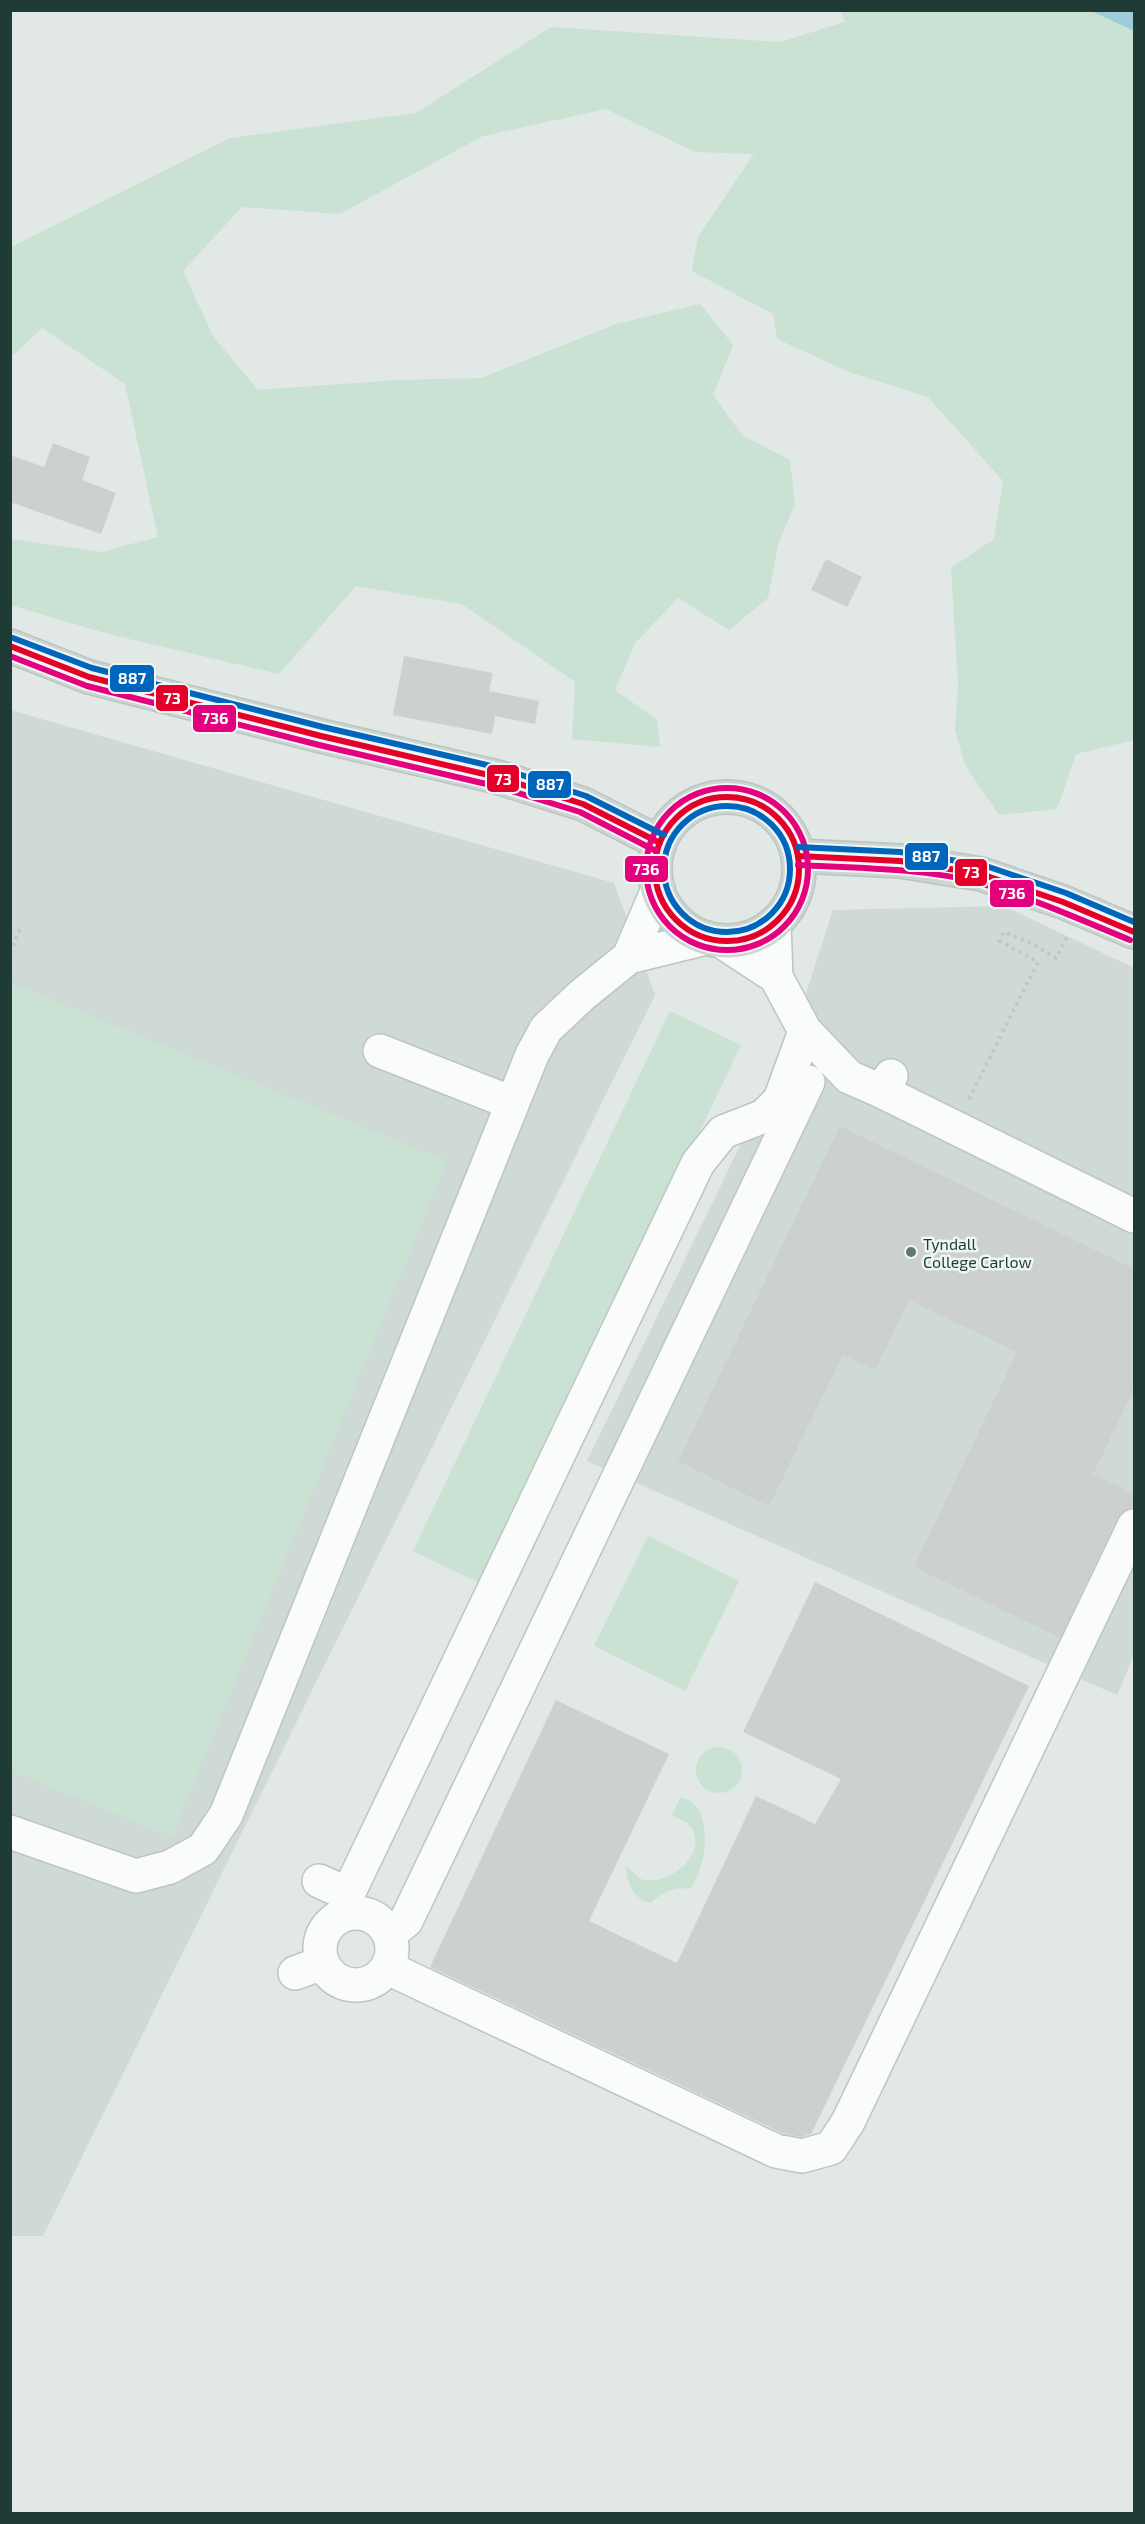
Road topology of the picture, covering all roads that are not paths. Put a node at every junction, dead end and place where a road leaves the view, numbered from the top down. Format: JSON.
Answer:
{"nodes":[{"id":1,"x":10,"y":645,"type":"edge"},
{"id":2,"x":660,"y":843,"type":"junction"},
{"id":3,"x":798,"y":856,"type":"junction"},
{"id":4,"x":658,"y":889,"type":"junction"},
{"id":5,"x":774,"y":924,"type":"junction"},
{"id":6,"x":1134,"y":932,"type":"edge"},
{"id":7,"x":713,"y":939,"type":"junction"},
{"id":8,"x":629,"y":957,"type":"junction"},
{"id":9,"x":776,"y":976,"type":"junction"},
{"id":10,"x":805,"y":1031,"type":"junction"},
{"id":11,"x":380,"y":1051,"type":"dead end"},
{"id":12,"x":512,"y":1103,"type":"junction"},
{"id":13,"x":1134,"y":1216,"type":"edge"},
{"id":14,"x":1134,"y":1526,"type":"edge"},
{"id":15,"x":10,"y":1832,"type":"edge"},
{"id":16,"x":338,"y":1896,"type":"junction"},
{"id":17,"x":390,"y":1934,"type":"junction"},
{"id":18,"x":388,"y":1968,"type":"junction"}],
"edges":[{"from":1,"to":2,"type":"main road"},
{"from":2,"to":3,"type":"main road"},
{"from":2,"to":4,"type":"main road"},
{"from":3,"to":5,"type":"main road"},
{"from":3,"to":6,"type":"main road"},
{"from":4,"to":7,"type":"main road"},
{"from":4,"to":8,"type":"lane"},
{"from":5,"to":7,"type":"main road"},
{"from":5,"to":9,"type":"lane"},
{"from":7,"to":8,"type":"lane"},
{"from":7,"to":9,"type":"lane"},
{"from":8,"to":12,"type":"lane"},
{"from":9,"to":10,"type":"lane"},
{"from":10,"to":13,"type":"lane"},
{"from":10,"to":16,"type":"lane"},
{"from":10,"to":17,"type":"lane"},
{"from":11,"to":12,"type":"lane"},
{"from":12,"to":15,"type":"lane"},
{"from":14,"to":18,"type":"lane"},
{"from":16,"to":17,"type":"lane"},
{"from":16,"to":18,"type":"lane"},
{"from":17,"to":18,"type":"lane"}]}
